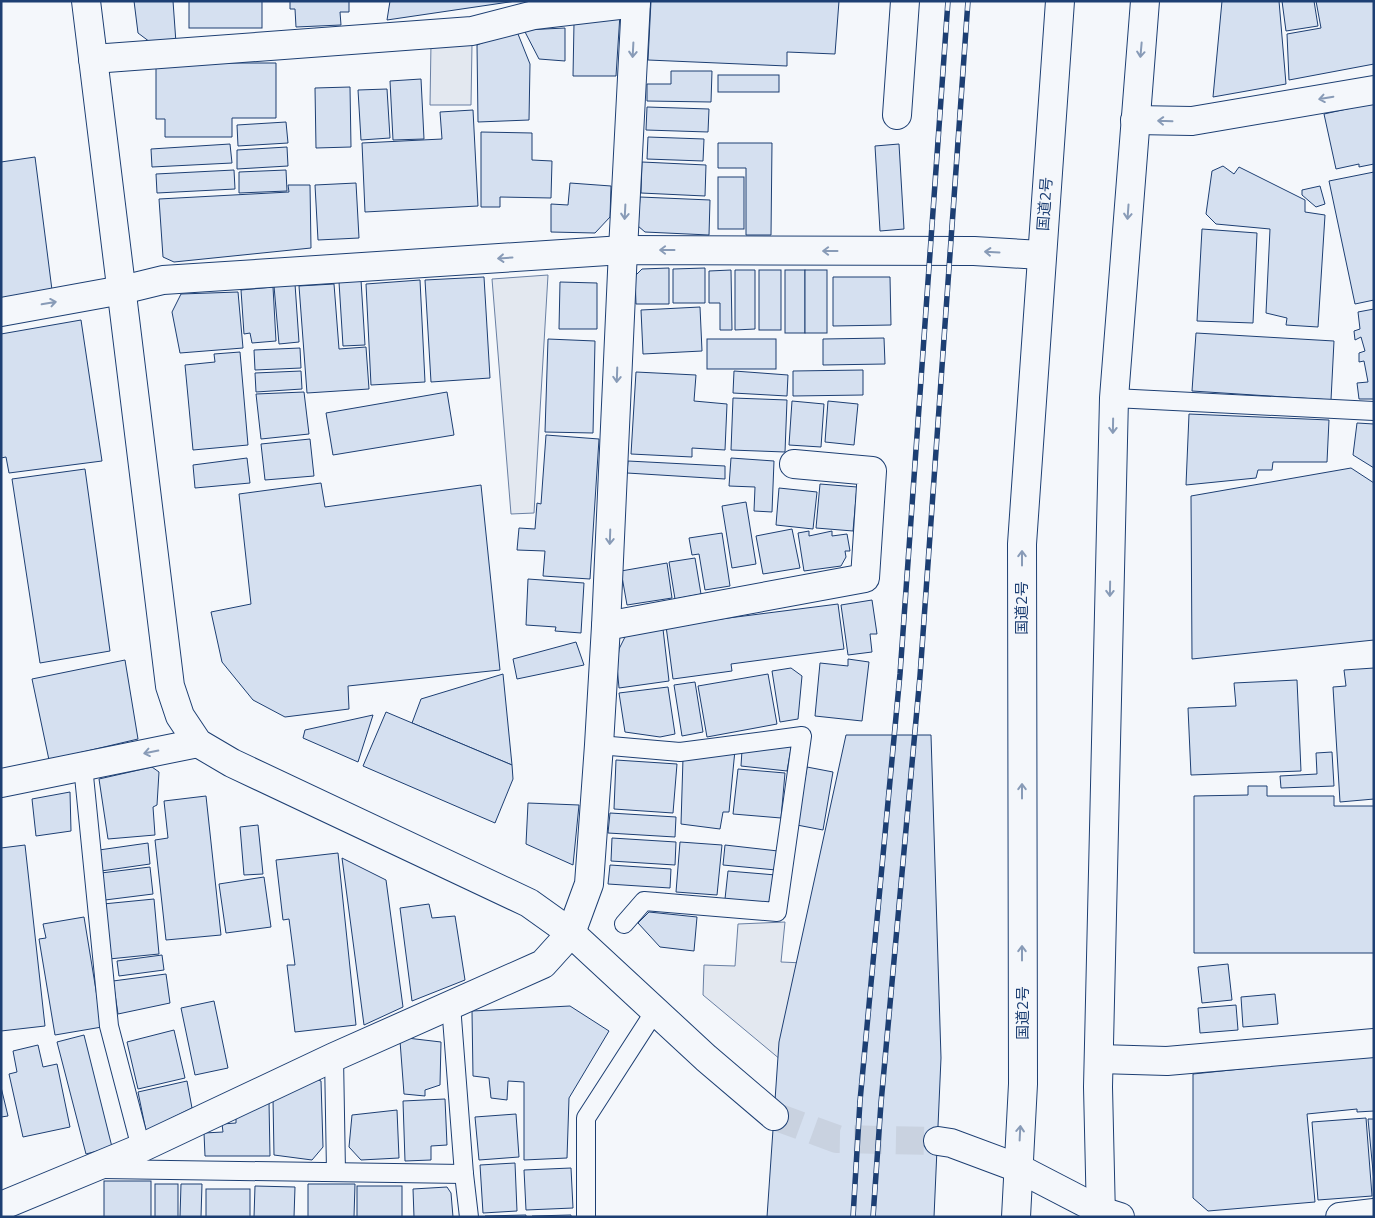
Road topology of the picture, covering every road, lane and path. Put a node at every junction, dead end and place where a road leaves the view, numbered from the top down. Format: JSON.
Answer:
{"nodes":[{"id":1,"x":86,"y":1,"type":"edge"},
{"id":2,"x":905,"y":1,"type":"edge"},
{"id":3,"x":1060,"y":1,"type":"edge"},
{"id":4,"x":1145,"y":1,"type":"edge"},
{"id":5,"x":636,"y":2,"type":"edge"},
{"id":6,"x":93,"y":58,"type":"junction"},
{"id":7,"x":1374,"y":90,"type":"edge"},
{"id":8,"x":897,"y":115,"type":"dead end"},
{"id":9,"x":1135,"y":120,"type":"junction"},
{"id":10,"x":623,"y":250,"type":"junction"},
{"id":11,"x":1041,"y":255,"type":"junction"},
{"id":12,"x":122,"y":290,"type":"junction"},
{"id":13,"x":1,"y":312,"type":"edge"},
{"id":14,"x":1114,"y":398,"type":"junction"},
{"id":15,"x":1374,"y":411,"type":"edge"},
{"id":16,"x":794,"y":464,"type":"dead end"},
{"id":17,"x":606,"y":626,"type":"junction"},
{"id":18,"x":198,"y":743,"type":"junction"},
{"id":19,"x":599,"y":745,"type":"junction"},
{"id":20,"x":83,"y":766,"type":"junction"},
{"id":21,"x":1,"y":783,"type":"edge"},
{"id":22,"x":624,"y":924,"type":"dead end"},
{"id":23,"x":571,"y":933,"type":"junction"},
{"id":24,"x":452,"y":1005,"type":"junction"},
{"id":25,"x":655,"y":1011,"type":"junction"},
{"id":26,"x":1374,"y":1043,"type":"edge"},
{"id":27,"x":334,"y":1057,"type":"junction"},
{"id":28,"x":1099,"y":1059,"type":"junction"},
{"id":29,"x":774,"y":1116,"type":"tunnel mouth"},
{"id":30,"x":938,"y":1141,"type":"tunnel mouth"},
{"id":31,"x":141,"y":1148,"type":"junction"},
{"id":32,"x":1018,"y":1168,"type":"junction"},
{"id":33,"x":94,"y":1169,"type":"junction"},
{"id":34,"x":336,"y":1172,"type":"junction"},
{"id":35,"x":464,"y":1174,"type":"junction"},
{"id":36,"x":1,"y":1206,"type":"edge"},
{"id":37,"x":1374,"y":1213,"type":"edge"},
{"id":38,"x":1107,"y":1215,"type":"edge"},
{"id":39,"x":469,"y":1217,"type":"edge"},
{"id":40,"x":586,"y":1217,"type":"edge"},
{"id":41,"x":1016,"y":1217,"type":"edge"},
{"id":42,"x":1340,"y":1217,"type":"edge"}],
"edges":[{"from":1,"to":6,"type":"main road"},
{"from":2,"to":8,"type":"main road"},
{"from":3,"to":11,"type":"main road","name":"国道2号"},
{"from":4,"to":9,"type":"main road","one_way":true},
{"from":5,"to":6,"type":"main road"},
{"from":5,"to":10,"type":"main road","one_way":true},
{"from":6,"to":12,"type":"main road"},
{"from":7,"to":9,"type":"main road","one_way":true},
{"from":9,"to":14,"type":"main road","one_way":true},
{"from":11,"to":10,"type":"main road","one_way":true},
{"from":10,"to":12,"type":"main road","one_way":true},
{"from":10,"to":17,"type":"main road","one_way":true},
{"from":32,"to":11,"type":"main road","name":"国道2号","one_way":true},
{"from":13,"to":12,"type":"main road","one_way":true},
{"from":12,"to":18,"type":"main road"},
{"from":14,"to":15,"type":"lane"},
{"from":14,"to":28,"type":"main road","one_way":true},
{"from":16,"to":17,"type":"main road"},
{"from":17,"to":19,"type":"main road"},
{"from":18,"to":20,"type":"main road","one_way":true},
{"from":18,"to":23,"type":"main road"},
{"from":19,"to":22,"type":"lane"},
{"from":19,"to":23,"type":"main road"},
{"from":20,"to":21,"type":"main road"},
{"from":20,"to":31,"type":"lane"},
{"from":23,"to":24,"type":"main road"},
{"from":23,"to":25,"type":"main road"},
{"from":24,"to":27,"type":"main road"},
{"from":24,"to":35,"type":"lane"},
{"from":25,"to":29,"type":"main road"},
{"from":25,"to":40,"type":"lane"},
{"from":26,"to":28,"type":"main road"},
{"from":27,"to":31,"type":"main road"},
{"from":27,"to":34,"type":"lane"},
{"from":28,"to":38,"type":"main road"},
{"from":30,"to":32,"type":"main road"},
{"from":31,"to":33,"type":"main road"},
{"from":32,"to":38,"type":"main road"},
{"from":32,"to":41,"type":"main road","name":"国道2号"},
{"from":33,"to":34,"type":"lane"},
{"from":33,"to":36,"type":"main road"},
{"from":34,"to":35,"type":"lane"},
{"from":35,"to":39,"type":"lane"},
{"from":37,"to":42,"type":"main road"}]}
